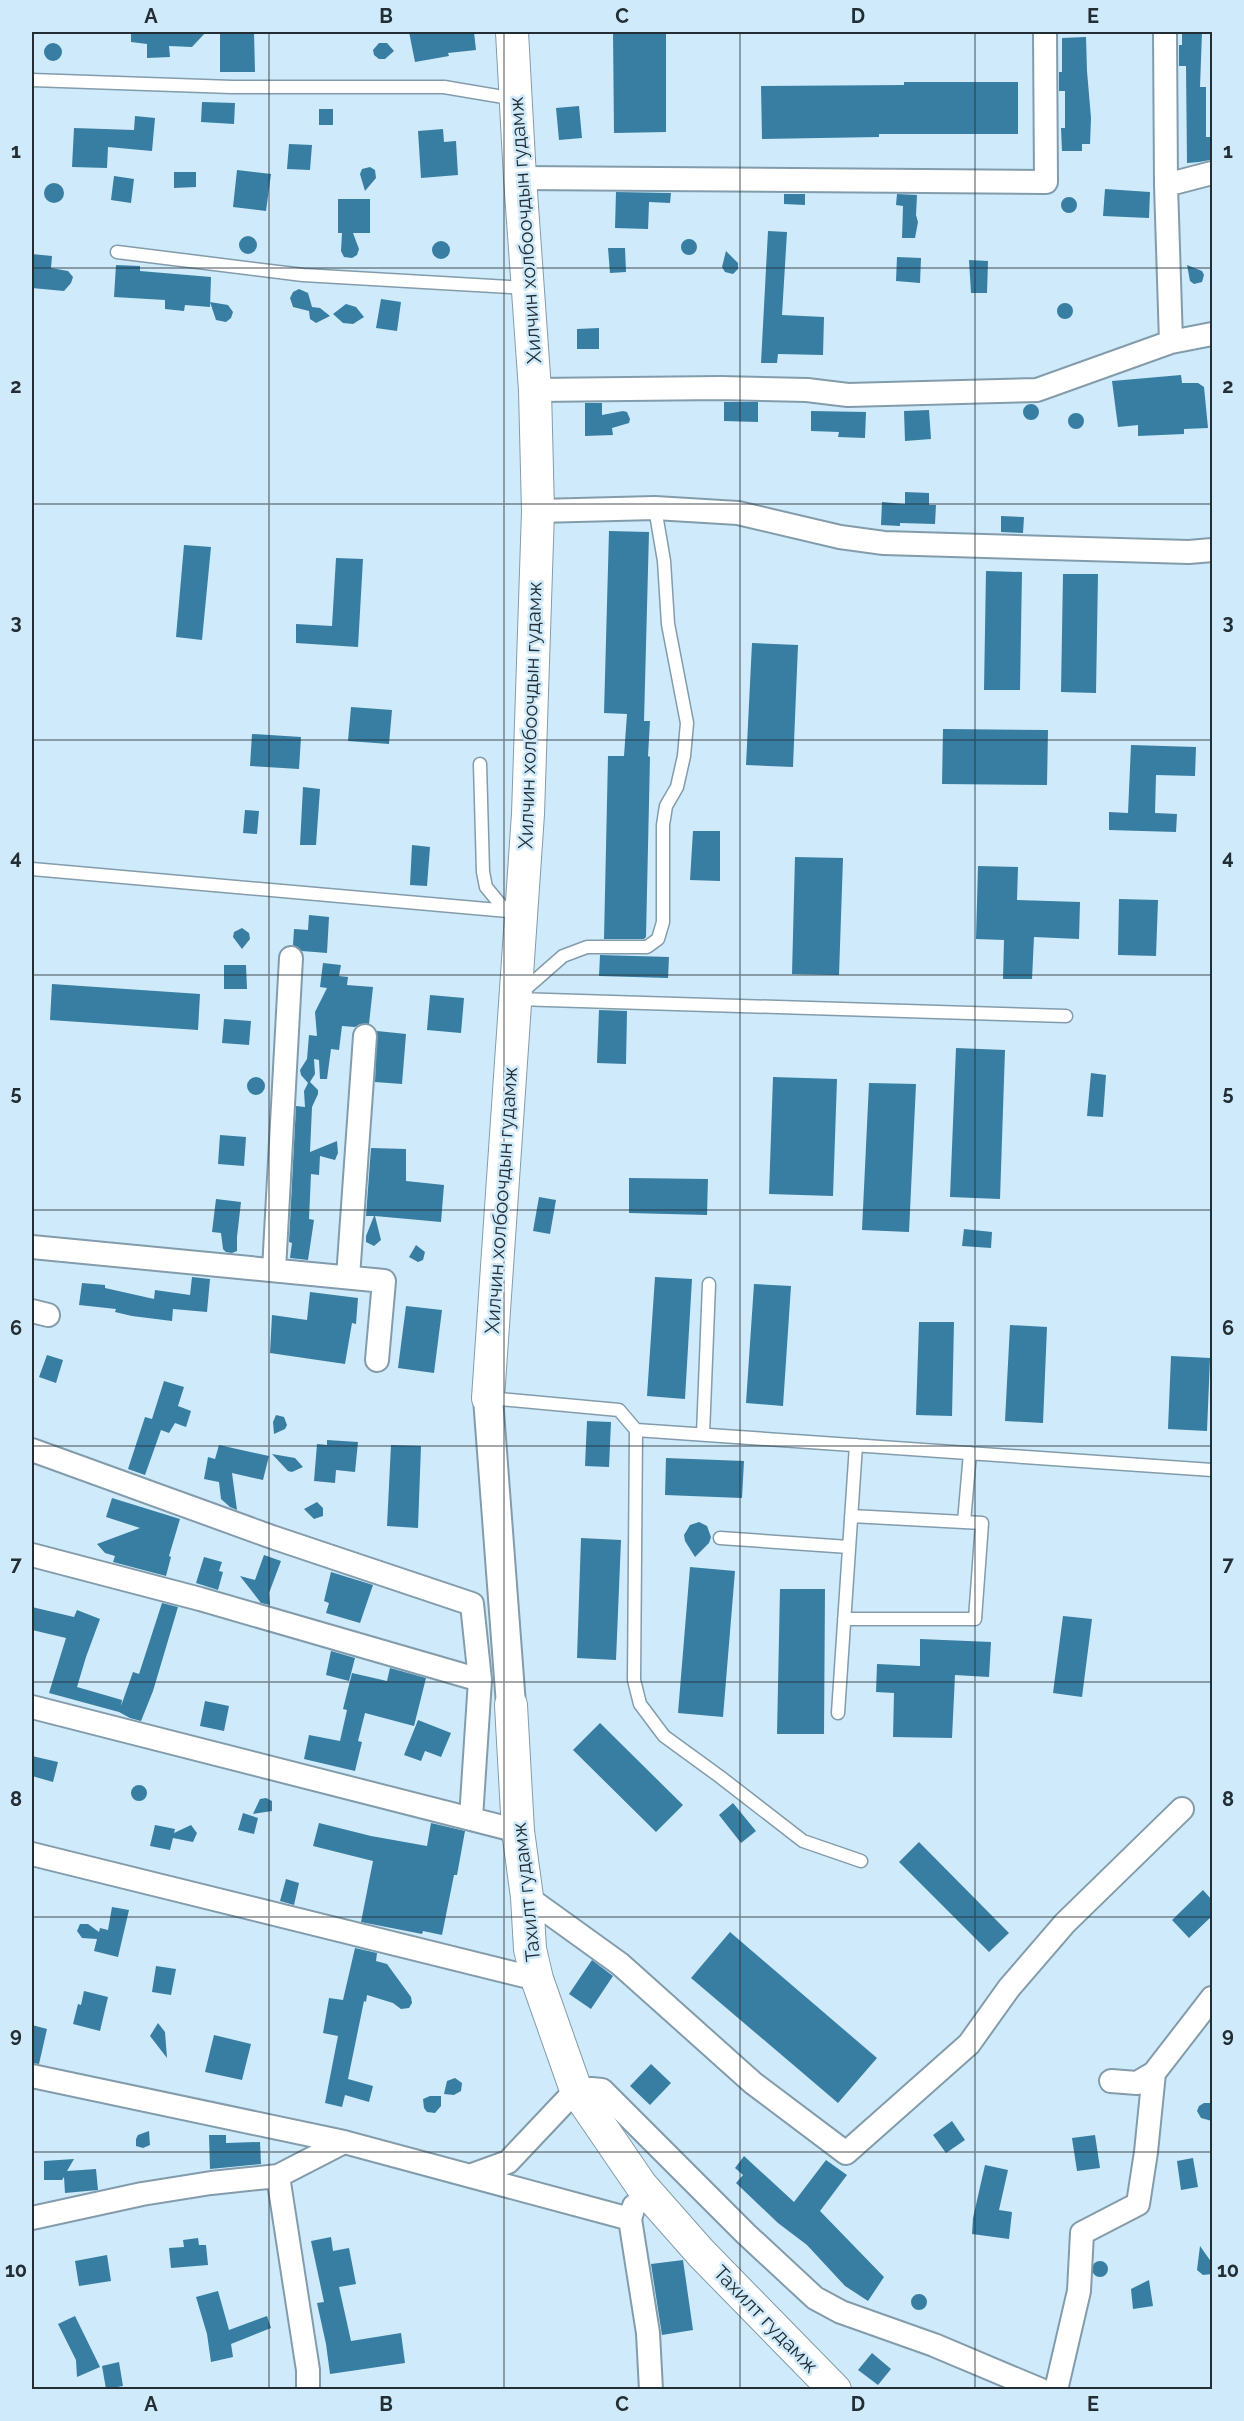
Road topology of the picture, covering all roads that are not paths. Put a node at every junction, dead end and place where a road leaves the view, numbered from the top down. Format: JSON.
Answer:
{"nodes":[{"id":1,"x":512,"y":32,"type":"edge"},
{"id":2,"x":1045,"y":32,"type":"edge"},
{"id":3,"x":1166,"y":32,"type":"edge"},
{"id":4,"x":32,"y":80,"type":"edge"},
{"id":5,"x":517,"y":100,"type":"junction"},
{"id":6,"x":1212,"y":173,"type":"edge"},
{"id":7,"x":520,"y":178,"type":"junction"},
{"id":8,"x":1166,"y":185,"type":"junction"},
{"id":9,"x":117,"y":252,"type":"dead end"},
{"id":10,"x":528,"y":288,"type":"junction"},
{"id":11,"x":1212,"y":334,"type":"edge"},
{"id":12,"x":1171,"y":342,"type":"junction"},
{"id":13,"x":535,"y":390,"type":"junction"},
{"id":14,"x":655,"y":508,"type":"junction"},
{"id":15,"x":538,"y":511,"type":"junction"},
{"id":16,"x":1212,"y":550,"type":"edge"},
{"id":17,"x":480,"y":764,"type":"dead end"},
{"id":18,"x":32,"y":869,"type":"edge"},
{"id":19,"x":513,"y":911,"type":"junction"},
{"id":20,"x":291,"y":957,"type":"dead end"},
{"id":21,"x":515,"y":999,"type":"junction"},
{"id":22,"x":1066,"y":1016,"type":"dead end"},
{"id":23,"x":365,"y":1036,"type":"dead end"},
{"id":24,"x":32,"y":1247,"type":"edge"},
{"id":25,"x":274,"y":1270,"type":"junction"},
{"id":26,"x":348,"y":1277,"type":"junction"},
{"id":27,"x":709,"y":1284,"type":"dead end"},
{"id":28,"x":377,"y":1360,"type":"dead end"},
{"id":29,"x":488,"y":1398,"type":"junction"},
{"id":30,"x":636,"y":1430,"type":"junction"},
{"id":31,"x":703,"y":1434,"type":"junction"},
{"id":32,"x":856,"y":1445,"type":"junction"},
{"id":33,"x":32,"y":1450,"type":"edge"},
{"id":34,"x":970,"y":1453,"type":"junction"},
{"id":35,"x":1212,"y":1470,"type":"edge"},
{"id":36,"x":851,"y":1516,"type":"junction"},
{"id":37,"x":964,"y":1522,"type":"junction"},
{"id":38,"x":720,"y":1538,"type":"dead end"},
{"id":39,"x":849,"y":1547,"type":"junction"},
{"id":40,"x":32,"y":1555,"type":"edge"},
{"id":41,"x":844,"y":1618,"type":"junction"},
{"id":42,"x":480,"y":1680,"type":"junction"},
{"id":43,"x":511,"y":1705,"type":"joint"},
{"id":44,"x":32,"y":1707,"type":"edge"},
{"id":45,"x":838,"y":1713,"type":"dead end"},
{"id":46,"x":1182,"y":1809,"type":"dead end"},
{"id":47,"x":471,"y":1818,"type":"junction"},
{"id":48,"x":518,"y":1831,"type":"junction"},
{"id":49,"x":32,"y":1854,"type":"edge"},
{"id":50,"x":861,"y":1862,"type":"dead end"},
{"id":51,"x":527,"y":1897,"type":"junction"},
{"id":52,"x":537,"y":1979,"type":"junction"},
{"id":53,"x":1212,"y":1998,"type":"edge"},
{"id":54,"x":1154,"y":2073,"type":"junction"},
{"id":55,"x":32,"y":2076,"type":"edge"},
{"id":56,"x":1111,"y":2081,"type":"dead end"},
{"id":57,"x":576,"y":2090,"type":"junction"},
{"id":58,"x":344,"y":2142,"type":"junction"},
{"id":59,"x":472,"y":2175,"type":"junction"},
{"id":60,"x":278,"y":2176,"type":"junction"},
{"id":61,"x":641,"y":2185,"type":"junction"},
{"id":62,"x":32,"y":2218,"type":"edge"},
{"id":63,"x":630,"y":2219,"type":"junction"},
{"id":64,"x":308,"y":2390,"type":"edge"},
{"id":65,"x":651,"y":2390,"type":"edge"},
{"id":66,"x":835,"y":2390,"type":"edge"},
{"id":67,"x":1041,"y":2390,"type":"edge"},
{"id":68,"x":1056,"y":2390,"type":"edge"}],
"edges":[{"from":1,"to":5,"type":"main road","name":"Хилчин холбоочдын гудамж"},
{"from":2,"to":7,"type":"street"},
{"from":3,"to":8,"type":"street"},
{"from":4,"to":5,"type":"lane"},
{"from":5,"to":7,"type":"main road","name":"Хилчин холбоочдын гудамж"},
{"from":6,"to":8,"type":"street"},
{"from":7,"to":10,"type":"main road","name":"Хилчин холбоочдын гудамж"},
{"from":8,"to":12,"type":"street"},
{"from":9,"to":10,"type":"lane"},
{"from":10,"to":13,"type":"main road","name":"Хилчин холбоочдын гудамж"},
{"from":11,"to":12,"type":"street"},
{"from":12,"to":13,"type":"street"},
{"from":13,"to":15,"type":"main road","name":"Хилчин холбоочдын гудамж"},
{"from":14,"to":15,"type":"street"},
{"from":14,"to":16,"type":"street"},
{"from":14,"to":21,"type":"lane"},
{"from":15,"to":19,"type":"main road","name":"Хилчин холбоочдын гудамж"},
{"from":17,"to":19,"type":"lane"},
{"from":18,"to":19,"type":"lane"},
{"from":19,"to":21,"type":"main road","name":"Хилчин холбоочдын гудамж"},
{"from":20,"to":25,"type":"street"},
{"from":21,"to":22,"type":"lane"},
{"from":21,"to":29,"type":"main road","name":"Хилчин холбоочдын гудамж"},
{"from":23,"to":26,"type":"street"},
{"from":24,"to":25,"type":"street"},
{"from":25,"to":26,"type":"street"},
{"from":26,"to":28,"type":"street"},
{"from":27,"to":31,"type":"lane"},
{"from":29,"to":30,"type":"lane"},
{"from":29,"to":43,"type":"street","name":"Тахилт гудамж"},
{"from":30,"to":31,"type":"lane"},
{"from":30,"to":50,"type":"lane"},
{"from":31,"to":32,"type":"lane"},
{"from":32,"to":34,"type":"lane"},
{"from":32,"to":36,"type":"lane"},
{"from":33,"to":42,"type":"street"},
{"from":34,"to":35,"type":"lane"},
{"from":34,"to":37,"type":"lane"},
{"from":36,"to":37,"type":"lane"},
{"from":36,"to":39,"type":"lane"},
{"from":37,"to":41,"type":"lane"},
{"from":38,"to":39,"type":"lane"},
{"from":39,"to":41,"type":"lane"},
{"from":40,"to":42,"type":"street"},
{"from":41,"to":45,"type":"lane"},
{"from":42,"to":47,"type":"street"},
{"from":43,"to":48,"type":"main road","name":"Тахилт гудамж"},
{"from":44,"to":47,"type":"street"},
{"from":46,"to":51,"type":"street"},
{"from":47,"to":48,"type":"street"},
{"from":48,"to":51,"type":"main road","name":"Тахилт гудамж"},
{"from":49,"to":52,"type":"street"},
{"from":51,"to":52,"type":"main road","name":"Тахилт гудамж"},
{"from":52,"to":57,"type":"main road","name":"Тахилт гудамж"},
{"from":53,"to":54,"type":"street"},
{"from":54,"to":56,"type":"street"},
{"from":54,"to":68,"type":"street"},
{"from":55,"to":58,"type":"street"},
{"from":57,"to":59,"type":"street"},
{"from":57,"to":61,"type":"main road","name":"Тахилт гудамж"},
{"from":57,"to":67,"type":"street"},
{"from":58,"to":59,"type":"street"},
{"from":58,"to":60,"type":"street"},
{"from":59,"to":63,"type":"street"},
{"from":60,"to":62,"type":"street"},
{"from":60,"to":64,"type":"street"},
{"from":61,"to":63,"type":"street"},
{"from":61,"to":66,"type":"main road","name":"Тахилт гудамж"},
{"from":63,"to":65,"type":"street"}]}
